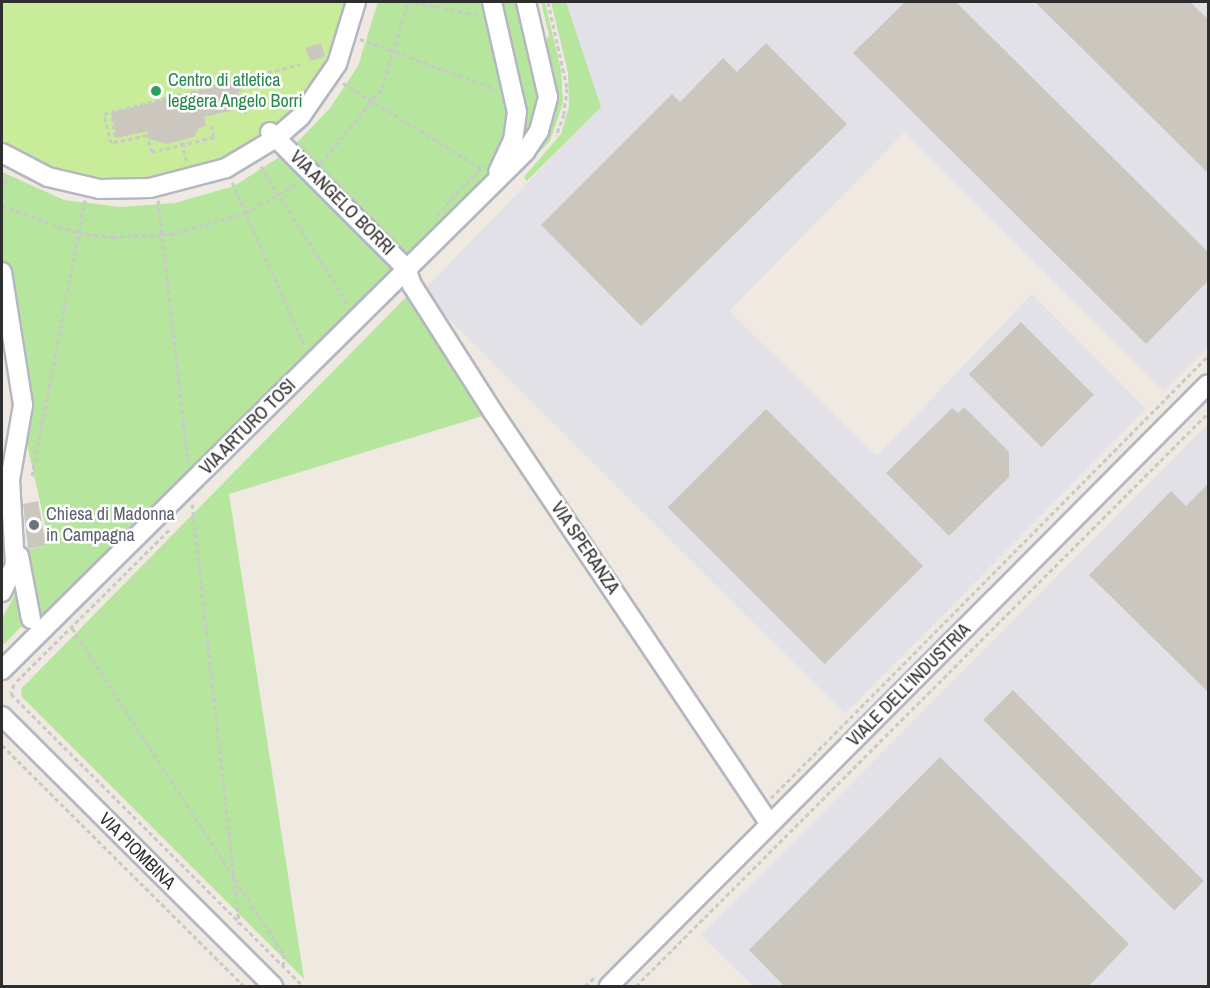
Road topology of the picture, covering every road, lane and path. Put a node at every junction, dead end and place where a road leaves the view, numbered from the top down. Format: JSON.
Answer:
{"nodes":[{"id":1,"x":356,"y":2,"type":"edge"},
{"id":2,"x":414,"y":2,"type":"edge"},
{"id":3,"x":526,"y":2,"type":"edge"},
{"id":4,"x":484,"y":8,"type":"edge"},
{"id":5,"x":484,"y":26,"type":"dead end"},
{"id":6,"x":348,"y":35,"type":"junction"},
{"id":7,"x":300,"y":64,"type":"dead end"},
{"id":8,"x":330,"y":75,"type":"junction"},
{"id":9,"x":237,"y":80,"type":"junction"},
{"id":10,"x":496,"y":80,"type":"dead end"},
{"id":11,"x":246,"y":116,"type":"dead end"},
{"id":12,"x":112,"y":117,"type":"dead end"},
{"id":13,"x":211,"y":125,"type":"dead end"},
{"id":14,"x":273,"y":135,"type":"junction"},
{"id":15,"x":116,"y":142,"type":"junction"},
{"id":16,"x":2,"y":153,"type":"edge"},
{"id":17,"x":253,"y":153,"type":"junction"},
{"id":18,"x":486,"y":161,"type":"dead end"},
{"id":19,"x":226,"y":168,"type":"junction"},
{"id":20,"x":487,"y":175,"type":"junction"},
{"id":21,"x":87,"y":187,"type":"junction"},
{"id":22,"x":156,"y":187,"type":"junction"},
{"id":23,"x":435,"y":216,"type":"dead end"},
{"id":24,"x":406,"y":268,"type":"junction"},
{"id":25,"x":2,"y":272,"type":"edge"},
{"id":26,"x":356,"y":297,"type":"dead end"},
{"id":27,"x":348,"y":304,"type":"junction"},
{"id":28,"x":341,"y":312,"type":"dead end"},
{"id":29,"x":312,"y":340,"type":"dead end"},
{"id":30,"x":305,"y":347,"type":"junction"},
{"id":31,"x":297,"y":356,"type":"dead end"},
{"id":32,"x":1209,"y":356,"type":"edge"},
{"id":33,"x":1209,"y":384,"type":"edge"},
{"id":34,"x":1209,"y":413,"type":"edge"},
{"id":35,"x":197,"y":455,"type":"dead end"},
{"id":36,"x":189,"y":463,"type":"junction"},
{"id":37,"x":33,"y":476,"type":"dead end"},
{"id":38,"x":185,"y":478,"type":"junction"},
{"id":39,"x":16,"y":538,"type":"junction"},
{"id":40,"x":2,"y":592,"type":"edge"},
{"id":41,"x":31,"y":619,"type":"dead end"},
{"id":42,"x":72,"y":628,"type":"dead end"},
{"id":43,"x":2,"y":670,"type":"edge"},
{"id":44,"x":13,"y":698,"type":"dead end"},
{"id":45,"x":2,"y":716,"type":"edge"},
{"id":46,"x":2,"y":745,"type":"edge"},
{"id":47,"x":760,"y":808,"type":"junction"},
{"id":48,"x":770,"y":824,"type":"junction"},
{"id":49,"x":234,"y":878,"type":"junction"},
{"id":50,"x":239,"y":926,"type":"junction"},
{"id":51,"x":284,"y":968,"type":"junction"},
{"id":52,"x":605,"y":978,"type":"edge"},
{"id":53,"x":244,"y":987,"type":"edge"},
{"id":54,"x":273,"y":987,"type":"edge"},
{"id":55,"x":303,"y":987,"type":"edge"},
{"id":56,"x":585,"y":987,"type":"edge"},
{"id":57,"x":636,"y":987,"type":"edge"}],
"edges":[{"from":1,"to":6,"type":"street","name":"VIA ANGELO BORRI"},
{"from":2,"to":4,"type":"path"},
{"from":3,"to":20,"type":"street","name":"VIA ARTURO TOSI"},
{"from":4,"to":5,"type":"path"},
{"from":4,"to":20,"type":"street","name":"VIA ARTURO TOSI"},
{"from":6,"to":8,"type":"street","name":"VIA ANGELO BORRI"},
{"from":6,"to":10,"type":"path"},
{"from":7,"to":9,"type":"path"},
{"from":8,"to":14,"type":"street","name":"VIA ANGELO BORRI"},
{"from":8,"to":20,"type":"path"},
{"from":9,"to":11,"type":"path"},
{"from":9,"to":15,"type":"path"},
{"from":12,"to":15,"type":"path"},
{"from":13,"to":15,"type":"path"},
{"from":14,"to":17,"type":"street","name":"VIA ANGELO BORRI"},
{"from":14,"to":24,"type":"street","name":"VIA ANGELO BORRI"},
{"from":16,"to":21,"type":"street","name":"VIA ANGELO BORRI"},
{"from":17,"to":19,"type":"street","name":"VIA ANGELO BORRI"},
{"from":17,"to":27,"type":"path"},
{"from":18,"to":20,"type":"path"},
{"from":19,"to":22,"type":"street","name":"VIA ANGELO BORRI"},
{"from":19,"to":30,"type":"path"},
{"from":20,"to":23,"type":"path"},
{"from":20,"to":24,"type":"street","name":"VIA ARTURO TOSI"},
{"from":21,"to":22,"type":"street","name":"VIA ANGELO BORRI"},
{"from":21,"to":37,"type":"path"},
{"from":22,"to":36,"type":"path"},
{"from":24,"to":38,"type":"street","name":"VIA ARTURO TOSI"},
{"from":24,"to":47,"type":"street","name":"VIA SPERANZA"},
{"from":25,"to":39,"type":"street"},
{"from":26,"to":27,"type":"path"},
{"from":27,"to":28,"type":"path"},
{"from":29,"to":30,"type":"path"},
{"from":30,"to":31,"type":"path"},
{"from":32,"to":47,"type":"path"},
{"from":33,"to":48,"type":"street","name":"VIALE DELL'INDUSTRIA"},
{"from":34,"to":57,"type":"path"},
{"from":35,"to":36,"type":"path"},
{"from":36,"to":38,"type":"path"},
{"from":36,"to":38,"type":"path"},
{"from":38,"to":43,"type":"street","name":"VIA ARTURO TOSI"},
{"from":38,"to":49,"type":"path"},
{"from":39,"to":40,"type":"street"},
{"from":39,"to":41,"type":"street"},
{"from":42,"to":49,"type":"path"},
{"from":44,"to":50,"type":"path"},
{"from":45,"to":54,"type":"street","name":"VIA PIOMBINA"},
{"from":46,"to":53,"type":"path"},
{"from":47,"to":48,"type":"street","name":"VIA SPERANZA"},
{"from":48,"to":52,"type":"street","name":"VIALE DELL'INDUSTRIA"},
{"from":49,"to":50,"type":"path"},
{"from":49,"to":51,"type":"path"},
{"from":50,"to":51,"type":"path"},
{"from":51,"to":55,"type":"path"},
{"from":52,"to":56,"type":"path"}]}
